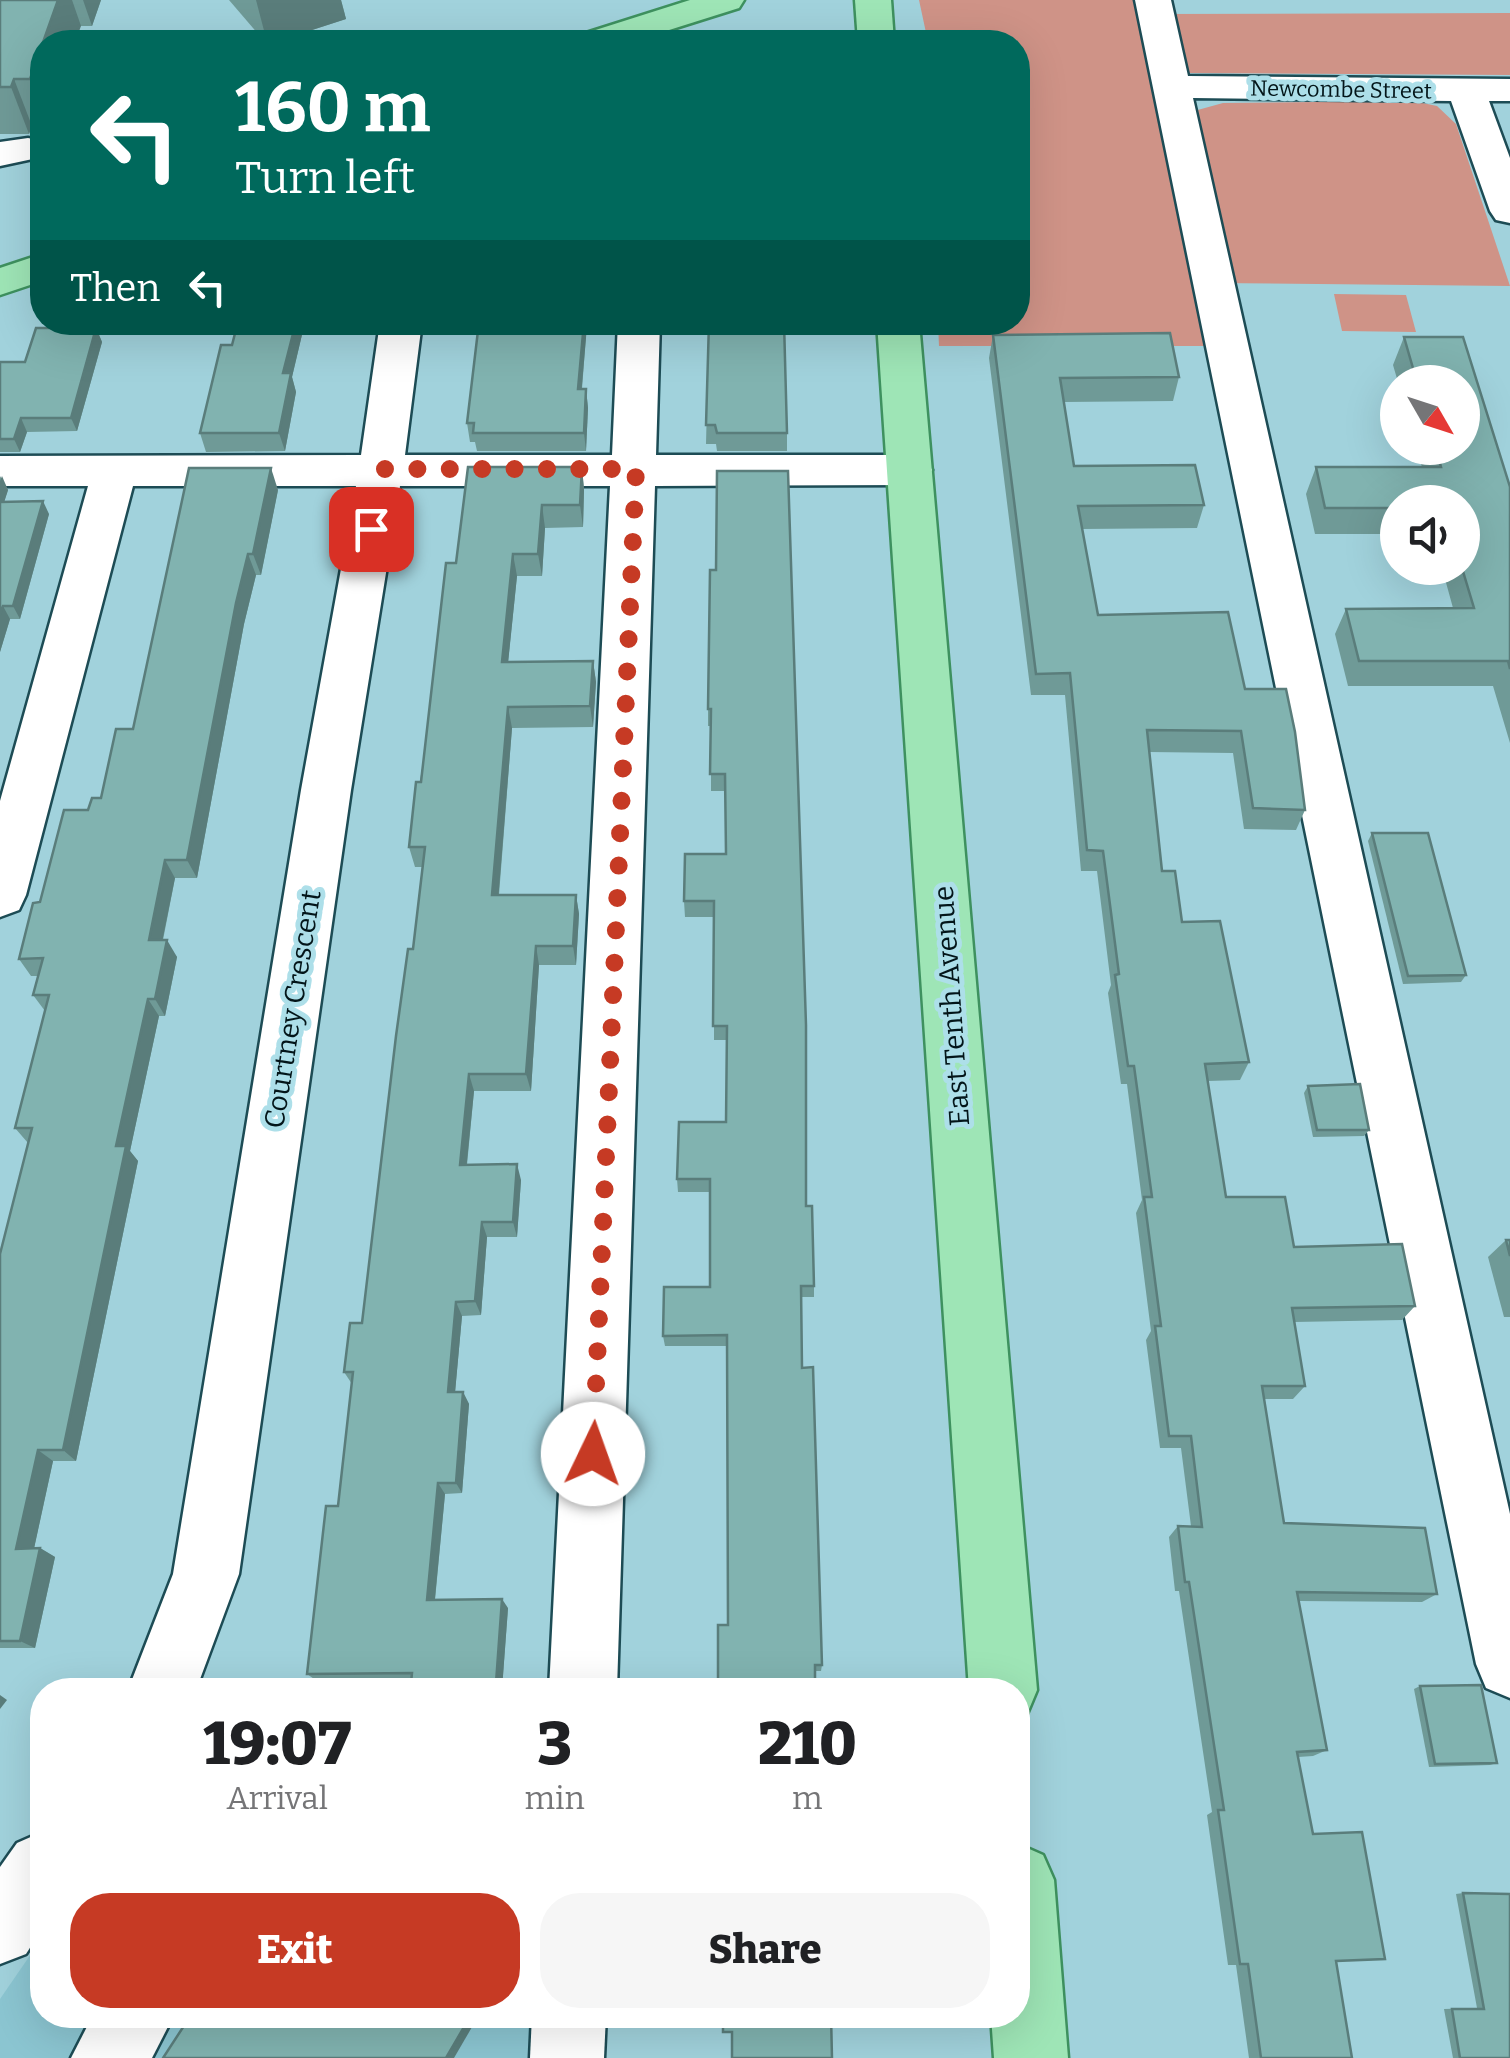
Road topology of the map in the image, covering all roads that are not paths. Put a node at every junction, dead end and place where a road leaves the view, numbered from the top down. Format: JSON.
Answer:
{"nodes":[{"id":1,"x":726,"y":0,"type":"edge"},
{"id":2,"x":873,"y":0,"type":"edge"},
{"id":3,"x":1153,"y":0,"type":"edge"},
{"id":4,"x":633,"y":30,"type":"edge"},
{"id":5,"x":875,"y":30,"type":"edge"},
{"id":6,"x":1173,"y":87,"type":"junction"},
{"id":7,"x":1466,"y":90,"type":"junction"},
{"id":8,"x":1510,"y":90,"type":"edge"},
{"id":9,"x":1510,"y":211,"type":"edge"},
{"id":10,"x":30,"y":271,"type":"edge"},
{"id":11,"x":0,"y":282,"type":"edge"},
{"id":12,"x":399,"y":335,"type":"edge"},
{"id":13,"x":639,"y":335,"type":"edge"},
{"id":14,"x":899,"y":335,"type":"edge"},
{"id":15,"x":115,"y":469,"type":"junction"},
{"id":16,"x":381,"y":469,"type":"junction"},
{"id":17,"x":636,"y":469,"type":"junction"},
{"id":18,"x":910,"y":470,"type":"junction"},
{"id":19,"x":0,"y":471,"type":"edge"},
{"id":20,"x":0,"y":895,"type":"edge"},
{"id":21,"x":1510,"y":1664,"type":"edge"},
{"id":22,"x":168,"y":1678,"type":"edge"},
{"id":23,"x":583,"y":1678,"type":"edge"},
{"id":24,"x":1002,"y":1678,"type":"edge"},
{"id":25,"x":30,"y":1885,"type":"edge"},
{"id":26,"x":0,"y":1928,"type":"edge"},
{"id":27,"x":128,"y":2028,"type":"edge"},
{"id":28,"x":568,"y":2028,"type":"edge"},
{"id":29,"x":1029,"y":2028,"type":"edge"},
{"id":30,"x":108,"y":2058,"type":"edge"},
{"id":31,"x":567,"y":2058,"type":"edge"},
{"id":32,"x":1031,"y":2058,"type":"edge"}],
"edges":[{"from":1,"to":4,"type":"main road"},
{"from":2,"to":5,"type":"main road"},
{"from":3,"to":6,"type":"street"},
{"from":6,"to":7,"type":"street","name":"Newcombe Street"},
{"from":6,"to":21,"type":"street"},
{"from":7,"to":8,"type":"street","name":"Newcombe Street"},
{"from":7,"to":9,"type":"street"},
{"from":10,"to":11,"type":"main road"},
{"from":12,"to":16,"type":"street","name":"Courtney Crescent"},
{"from":13,"to":17,"type":"street"},
{"from":14,"to":18,"type":"main road","name":"East Tenth Avenue"},
{"from":15,"to":16,"type":"street"},
{"from":15,"to":19,"type":"street"},
{"from":15,"to":20,"type":"street"},
{"from":16,"to":17,"type":"street"},
{"from":16,"to":22,"type":"street","name":"Courtney Crescent"},
{"from":17,"to":18,"type":"street"},
{"from":17,"to":23,"type":"street"},
{"from":18,"to":24,"type":"main road","name":"East Tenth Avenue"},
{"from":25,"to":26,"type":"street"},
{"from":27,"to":30,"type":"street"},
{"from":28,"to":31,"type":"street"},
{"from":29,"to":32,"type":"main road"}]}
